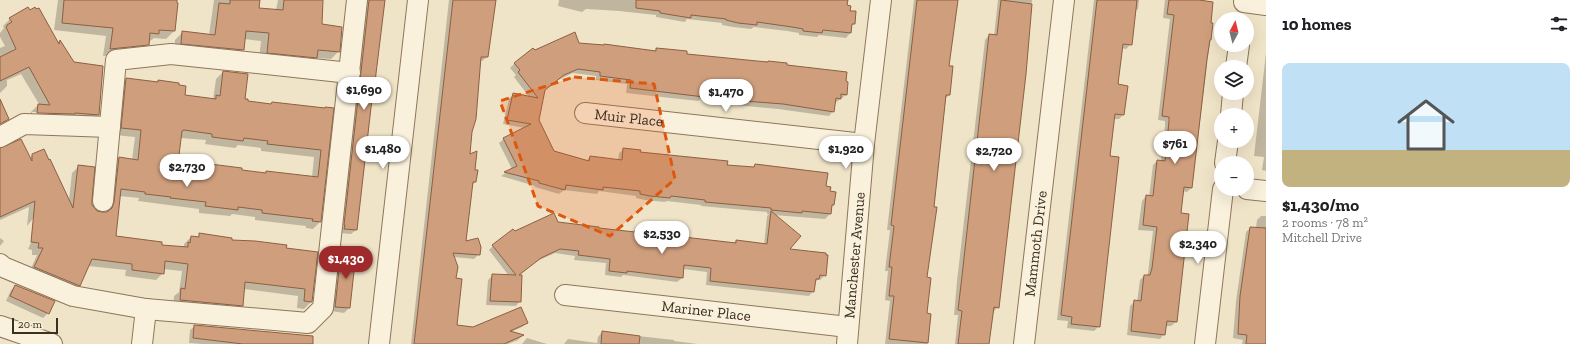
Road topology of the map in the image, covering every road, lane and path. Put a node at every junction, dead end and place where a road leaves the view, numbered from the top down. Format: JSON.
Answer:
{"nodes":[{"id":1,"x":358,"y":0,"type":"edge"},
{"id":2,"x":418,"y":0,"type":"edge"},
{"id":3,"x":881,"y":0,"type":"edge"},
{"id":4,"x":1064,"y":0,"type":"edge"},
{"id":5,"x":1266,"y":5,"type":"edge"},
{"id":6,"x":1243,"y":7,"type":"edge"},
{"id":7,"x":350,"y":73,"type":"junction"},
{"id":8,"x":584,"y":113,"type":"dead end"},
{"id":9,"x":110,"y":127,"type":"junction"},
{"id":10,"x":0,"y":137,"type":"edge"},
{"id":11,"x":864,"y":144,"type":"junction"},
{"id":12,"x":1254,"y":190,"type":"edge"},
{"id":13,"x":1266,"y":191,"type":"edge"},
{"id":14,"x":1222,"y":196,"type":"edge"},
{"id":15,"x":103,"y":201,"type":"dead end"},
{"id":16,"x":0,"y":264,"type":"edge"},
{"id":17,"x":565,"y":295,"type":"dead end"},
{"id":18,"x":146,"y":309,"type":"junction"},
{"id":19,"x":0,"y":326,"type":"edge"},
{"id":20,"x":848,"y":335,"type":"edge"},
{"id":21,"x":52,"y":344,"type":"edge"},
{"id":22,"x":142,"y":344,"type":"edge"},
{"id":23,"x":380,"y":344,"type":"edge"},
{"id":24,"x":1024,"y":344,"type":"edge"},
{"id":25,"x":1205,"y":344,"type":"edge"}],
"edges":[{"from":1,"to":7,"type":"street"},
{"from":2,"to":23,"type":"street"},
{"from":3,"to":11,"type":"street","name":"Manchester Avenue"},
{"from":4,"to":24,"type":"street","name":"Mammoth Drive"},
{"from":5,"to":6,"type":"street"},
{"from":7,"to":9,"type":"street"},
{"from":7,"to":18,"type":"street"},
{"from":8,"to":11,"type":"street","name":"Muir Place"},
{"from":9,"to":10,"type":"street"},
{"from":9,"to":15,"type":"street"},
{"from":11,"to":20,"type":"street","name":"Manchester Avenue"},
{"from":12,"to":13,"type":"street"},
{"from":14,"to":25,"type":"street"},
{"from":16,"to":18,"type":"street"},
{"from":17,"to":20,"type":"street","name":"Mariner Place"},
{"from":18,"to":22,"type":"street"},
{"from":19,"to":21,"type":"street"}]}
